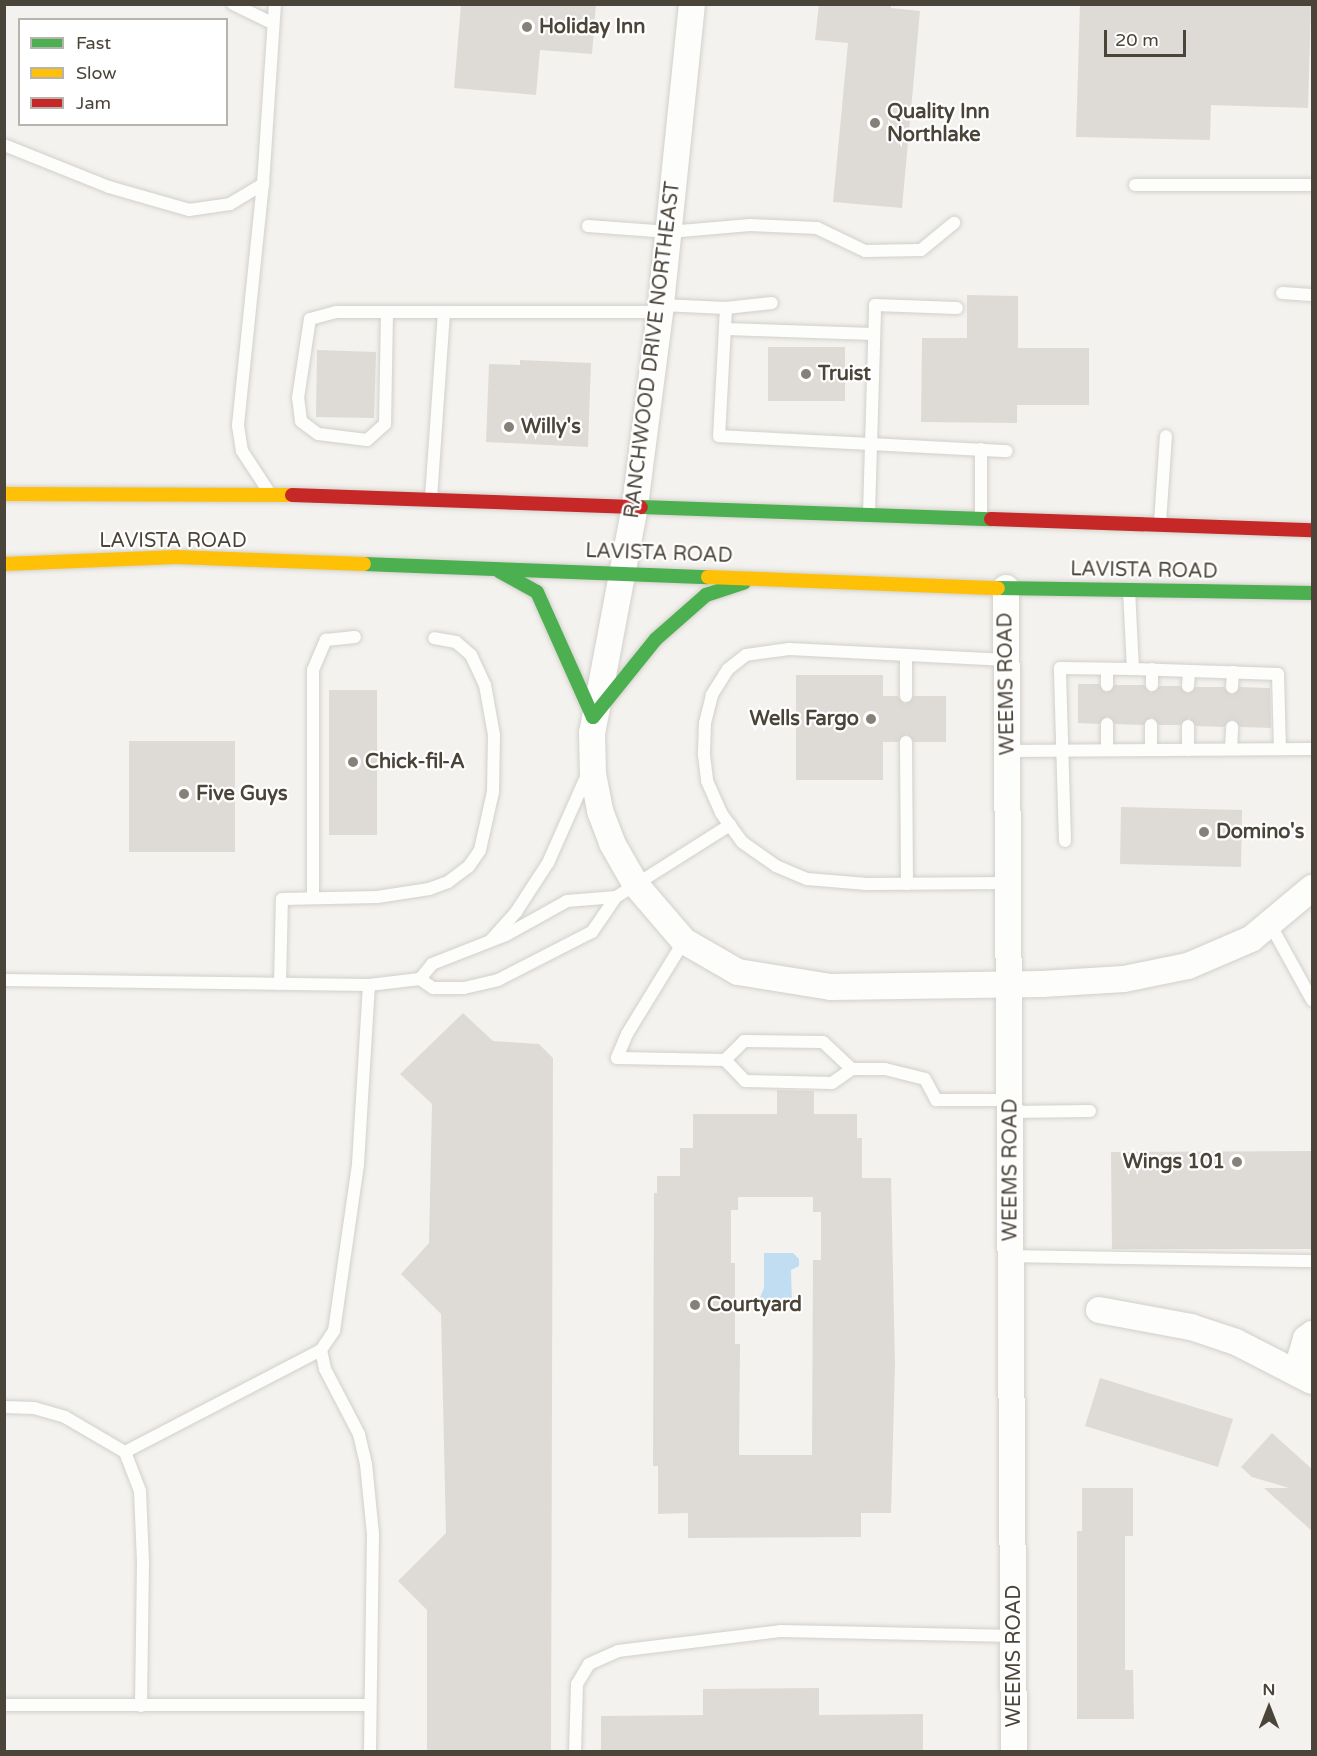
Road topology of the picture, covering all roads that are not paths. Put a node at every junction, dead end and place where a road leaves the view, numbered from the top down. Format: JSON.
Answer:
{"nodes":[{"id":1,"x":233,"y":4,"type":"edge"},
{"id":2,"x":275,"y":4,"type":"edge"},
{"id":3,"x":692,"y":4,"type":"edge"},
{"id":4,"x":272,"y":23,"type":"junction"},
{"id":5,"x":4,"y":144,"type":"edge"},
{"id":6,"x":262,"y":184,"type":"junction"},
{"id":7,"x":1135,"y":185,"type":"dead end"},
{"id":8,"x":1312,"y":185,"type":"edge"},
{"id":9,"x":954,"y":223,"type":"dead end"},
{"id":10,"x":588,"y":226,"type":"dead end"},
{"id":11,"x":669,"y":232,"type":"junction"},
{"id":12,"x":1282,"y":293,"type":"dead end"},
{"id":13,"x":1312,"y":295,"type":"edge"},
{"id":14,"x":772,"y":303,"type":"dead end"},
{"id":15,"x":726,"y":308,"type":"junction"},
{"id":16,"x":957,"y":308,"type":"dead end"},
{"id":17,"x":661,"y":309,"type":"junction"},
{"id":18,"x":387,"y":312,"type":"junction"},
{"id":19,"x":444,"y":312,"type":"junction"},
{"id":20,"x":725,"y":329,"type":"junction"},
{"id":21,"x":874,"y":334,"type":"junction"},
{"id":22,"x":1166,"y":436,"type":"dead end"},
{"id":23,"x":871,"y":444,"type":"junction"},
{"id":24,"x":981,"y":449,"type":"junction"},
{"id":25,"x":1007,"y":451,"type":"dead end"},
{"id":26,"x":4,"y":494,"type":"edge"},
{"id":27,"x":270,"y":494,"type":"junction"},
{"id":28,"x":431,"y":499,"type":"junction"},
{"id":29,"x":635,"y":506,"type":"junction"},
{"id":30,"x":869,"y":514,"type":"junction"},
{"id":31,"x":981,"y":518,"type":"junction"},
{"id":32,"x":1160,"y":524,"type":"junction"},
{"id":33,"x":1312,"y":530,"type":"edge"},
{"id":34,"x":4,"y":546,"type":"edge"},
{"id":35,"x":6,"y":564,"type":"edge"},
{"id":36,"x":493,"y":567,"type":"junction"},
{"id":37,"x":623,"y":573,"type":"junction"},
{"id":38,"x":760,"y":578,"type":"junction"},
{"id":39,"x":1006,"y":588,"type":"junction"},
{"id":40,"x":1129,"y":590,"type":"junction"},
{"id":41,"x":1312,"y":593,"type":"edge"},
{"id":42,"x":355,"y":637,"type":"dead end"},
{"id":43,"x":434,"y":638,"type":"dead end"},
{"id":44,"x":906,"y":655,"type":"junction"},
{"id":45,"x":1007,"y":660,"type":"junction"},
{"id":46,"x":1107,"y":669,"type":"junction"},
{"id":47,"x":1132,"y":669,"type":"junction"},
{"id":48,"x":1152,"y":669,"type":"junction"},
{"id":49,"x":1189,"y":671,"type":"junction"},
{"id":50,"x":1233,"y":672,"type":"junction"},
{"id":51,"x":1107,"y":684,"type":"dead end"},
{"id":52,"x":1152,"y":686,"type":"dead end"},
{"id":53,"x":1188,"y":686,"type":"dead end"},
{"id":54,"x":1232,"y":687,"type":"dead end"},
{"id":55,"x":906,"y":696,"type":"dead end"},
{"id":56,"x":593,"y":717,"type":"junction"},
{"id":57,"x":1107,"y":724,"type":"dead end"},
{"id":58,"x":1151,"y":725,"type":"dead end"},
{"id":59,"x":1188,"y":726,"type":"dead end"},
{"id":60,"x":1232,"y":727,"type":"dead end"},
{"id":61,"x":906,"y":742,"type":"dead end"},
{"id":62,"x":1231,"y":749,"type":"junction"},
{"id":63,"x":1280,"y":749,"type":"junction"},
{"id":64,"x":1312,"y":749,"type":"edge"},
{"id":65,"x":1107,"y":750,"type":"junction"},
{"id":66,"x":1151,"y":750,"type":"junction"},
{"id":67,"x":1188,"y":750,"type":"junction"},
{"id":68,"x":1008,"y":751,"type":"junction"},
{"id":69,"x":1060,"y":751,"type":"junction"},
{"id":70,"x":593,"y":754,"type":"junction"},
{"id":71,"x":730,"y":825,"type":"junction"},
{"id":72,"x":1065,"y":841,"type":"dead end"},
{"id":73,"x":907,"y":884,"type":"junction"},
{"id":74,"x":1009,"y":884,"type":"junction"},
{"id":75,"x":1312,"y":888,"type":"edge"},
{"id":76,"x":626,"y":891,"type":"junction"},
{"id":77,"x":313,"y":898,"type":"junction"},
{"id":78,"x":1270,"y":924,"type":"junction"},
{"id":79,"x":684,"y":941,"type":"junction"},
{"id":80,"x":489,"y":942,"type":"junction"},
{"id":81,"x":420,"y":980,"type":"junction"},
{"id":82,"x":4,"y":981,"type":"edge"},
{"id":83,"x":280,"y":984,"type":"junction"},
{"id":84,"x":369,"y":984,"type":"junction"},
{"id":85,"x":1010,"y":986,"type":"junction"},
{"id":86,"x":1312,"y":1000,"type":"edge"},
{"id":87,"x":725,"y":1060,"type":"junction"},
{"id":88,"x":852,"y":1069,"type":"junction"},
{"id":89,"x":1011,"y":1106,"type":"junction"},
{"id":90,"x":1090,"y":1111,"type":"dead end"},
{"id":91,"x":1012,"y":1256,"type":"junction"},
{"id":92,"x":1312,"y":1261,"type":"edge"},
{"id":93,"x":1099,"y":1310,"type":"dead end"},
{"id":94,"x":1312,"y":1334,"type":"edge"},
{"id":95,"x":321,"y":1350,"type":"junction"},
{"id":96,"x":1307,"y":1377,"type":"edge"},
{"id":97,"x":4,"y":1407,"type":"edge"},
{"id":98,"x":125,"y":1452,"type":"junction"},
{"id":99,"x":1014,"y":1636,"type":"junction"},
{"id":100,"x":4,"y":1705,"type":"edge"},
{"id":101,"x":370,"y":1705,"type":"junction"},
{"id":102,"x":141,"y":1706,"type":"junction"},
{"id":103,"x":370,"y":1752,"type":"edge"},
{"id":104,"x":575,"y":1752,"type":"edge"},
{"id":105,"x":1014,"y":1752,"type":"edge"}],
"edges":[{"from":1,"to":4,"type":"lane"},
{"from":2,"to":4,"type":"lane"},
{"from":3,"to":11,"type":"street","name":"RANCHWOOD DRIVE NORTHEAST"},
{"from":4,"to":6,"type":"lane"},
{"from":5,"to":6,"type":"lane"},
{"from":6,"to":27,"type":"lane"},
{"from":7,"to":8,"type":"lane"},
{"from":9,"to":11,"type":"lane"},
{"from":10,"to":11,"type":"lane"},
{"from":11,"to":17,"type":"street","name":"RANCHWOOD DRIVE NORTHEAST"},
{"from":12,"to":13,"type":"lane"},
{"from":14,"to":15,"type":"lane"},
{"from":15,"to":17,"type":"lane"},
{"from":15,"to":20,"type":"lane"},
{"from":16,"to":21,"type":"lane"},
{"from":17,"to":19,"type":"lane"},
{"from":17,"to":29,"type":"street","name":"RANCHWOOD DRIVE NORTHEAST"},
{"from":18,"to":18,"type":"lane"},
{"from":18,"to":19,"type":"lane"},
{"from":19,"to":28,"type":"lane"},
{"from":20,"to":21,"type":"lane"},
{"from":20,"to":23,"type":"lane"},
{"from":21,"to":23,"type":"lane"},
{"from":22,"to":32,"type":"lane"},
{"from":23,"to":24,"type":"lane"},
{"from":23,"to":30,"type":"lane"},
{"from":24,"to":25,"type":"lane"},
{"from":24,"to":31,"type":"lane"},
{"from":26,"to":27,"type":"main road"},
{"from":27,"to":28,"type":"main road"},
{"from":28,"to":29,"type":"main road"},
{"from":29,"to":30,"type":"main road"},
{"from":29,"to":37,"type":"street","name":"RANCHWOOD DRIVE NORTHEAST"},
{"from":30,"to":31,"type":"main road"},
{"from":31,"to":32,"type":"main road"},
{"from":32,"to":33,"type":"main road"},
{"from":34,"to":35,"type":"main road"},
{"from":35,"to":36,"type":"main road","name":"LAVISTA ROAD"},
{"from":36,"to":37,"type":"main road","name":"LAVISTA ROAD"},
{"from":36,"to":56,"type":"main road"},
{"from":37,"to":38,"type":"main road","name":"LAVISTA ROAD"},
{"from":37,"to":56,"type":"street","name":"RANCHWOOD DRIVE NORTHEAST"},
{"from":38,"to":39,"type":"main road","name":"LAVISTA ROAD"},
{"from":38,"to":56,"type":"main road"},
{"from":39,"to":40,"type":"main road","name":"LAVISTA ROAD"},
{"from":39,"to":45,"type":"street","name":"WEEMS ROAD"},
{"from":40,"to":41,"type":"main road","name":"LAVISTA ROAD"},
{"from":40,"to":47,"type":"lane"},
{"from":42,"to":77,"type":"lane"},
{"from":43,"to":77,"type":"lane"},
{"from":44,"to":45,"type":"lane"},
{"from":44,"to":55,"type":"lane"},
{"from":44,"to":71,"type":"lane"},
{"from":45,"to":68,"type":"street","name":"WEEMS ROAD"},
{"from":46,"to":47,"type":"lane"},
{"from":46,"to":51,"type":"lane"},
{"from":46,"to":69,"type":"lane"},
{"from":47,"to":48,"type":"lane"},
{"from":48,"to":49,"type":"lane"},
{"from":48,"to":52,"type":"lane"},
{"from":49,"to":50,"type":"lane"},
{"from":49,"to":53,"type":"lane"},
{"from":50,"to":54,"type":"lane"},
{"from":50,"to":63,"type":"lane"},
{"from":56,"to":70,"type":"street","name":"RANCHWOOD DRIVE NORTHEAST"},
{"from":57,"to":65,"type":"lane"},
{"from":58,"to":66,"type":"lane"},
{"from":59,"to":67,"type":"lane"},
{"from":60,"to":62,"type":"lane"},
{"from":61,"to":73,"type":"lane"},
{"from":62,"to":63,"type":"lane"},
{"from":62,"to":67,"type":"lane"},
{"from":63,"to":64,"type":"lane"},
{"from":65,"to":66,"type":"lane"},
{"from":65,"to":69,"type":"lane"},
{"from":66,"to":67,"type":"lane"},
{"from":68,"to":69,"type":"lane"},
{"from":68,"to":74,"type":"street","name":"WEEMS ROAD"},
{"from":69,"to":72,"type":"lane"},
{"from":70,"to":76,"type":"street","name":"RANCHWOOD DRIVE NORTHEAST"},
{"from":70,"to":80,"type":"lane"},
{"from":71,"to":73,"type":"lane"},
{"from":71,"to":76,"type":"lane"},
{"from":73,"to":74,"type":"lane"},
{"from":74,"to":85,"type":"street","name":"WEEMS ROAD"},
{"from":75,"to":78,"type":"street","name":"RANCHWOOD DRIVE NORTHEAST"},
{"from":76,"to":79,"type":"street","name":"RANCHWOOD DRIVE NORTHEAST"},
{"from":76,"to":80,"type":"lane"},
{"from":76,"to":81,"type":"lane"},
{"from":77,"to":83,"type":"lane"},
{"from":78,"to":85,"type":"street","name":"RANCHWOOD DRIVE NORTHEAST"},
{"from":78,"to":86,"type":"lane"},
{"from":79,"to":85,"type":"street","name":"RANCHWOOD DRIVE NORTHEAST"},
{"from":79,"to":87,"type":"lane"},
{"from":80,"to":81,"type":"lane"},
{"from":81,"to":84,"type":"lane"},
{"from":82,"to":83,"type":"lane"},
{"from":83,"to":84,"type":"lane"},
{"from":84,"to":95,"type":"lane"},
{"from":85,"to":89,"type":"street","name":"WEEMS ROAD"},
{"from":87,"to":88,"type":"lane"},
{"from":87,"to":88,"type":"lane"},
{"from":88,"to":89,"type":"lane"},
{"from":89,"to":90,"type":"lane"},
{"from":89,"to":91,"type":"street","name":"WEEMS ROAD"},
{"from":91,"to":92,"type":"lane"},
{"from":91,"to":99,"type":"street","name":"WEEMS ROAD"},
{"from":93,"to":96,"type":"street"},
{"from":94,"to":96,"type":"street"},
{"from":95,"to":98,"type":"lane"},
{"from":95,"to":101,"type":"lane"},
{"from":97,"to":98,"type":"lane"},
{"from":98,"to":102,"type":"lane"},
{"from":99,"to":104,"type":"lane"},
{"from":99,"to":105,"type":"street","name":"WEEMS ROAD"},
{"from":100,"to":102,"type":"lane"},
{"from":101,"to":102,"type":"lane"},
{"from":101,"to":103,"type":"lane"}]}
